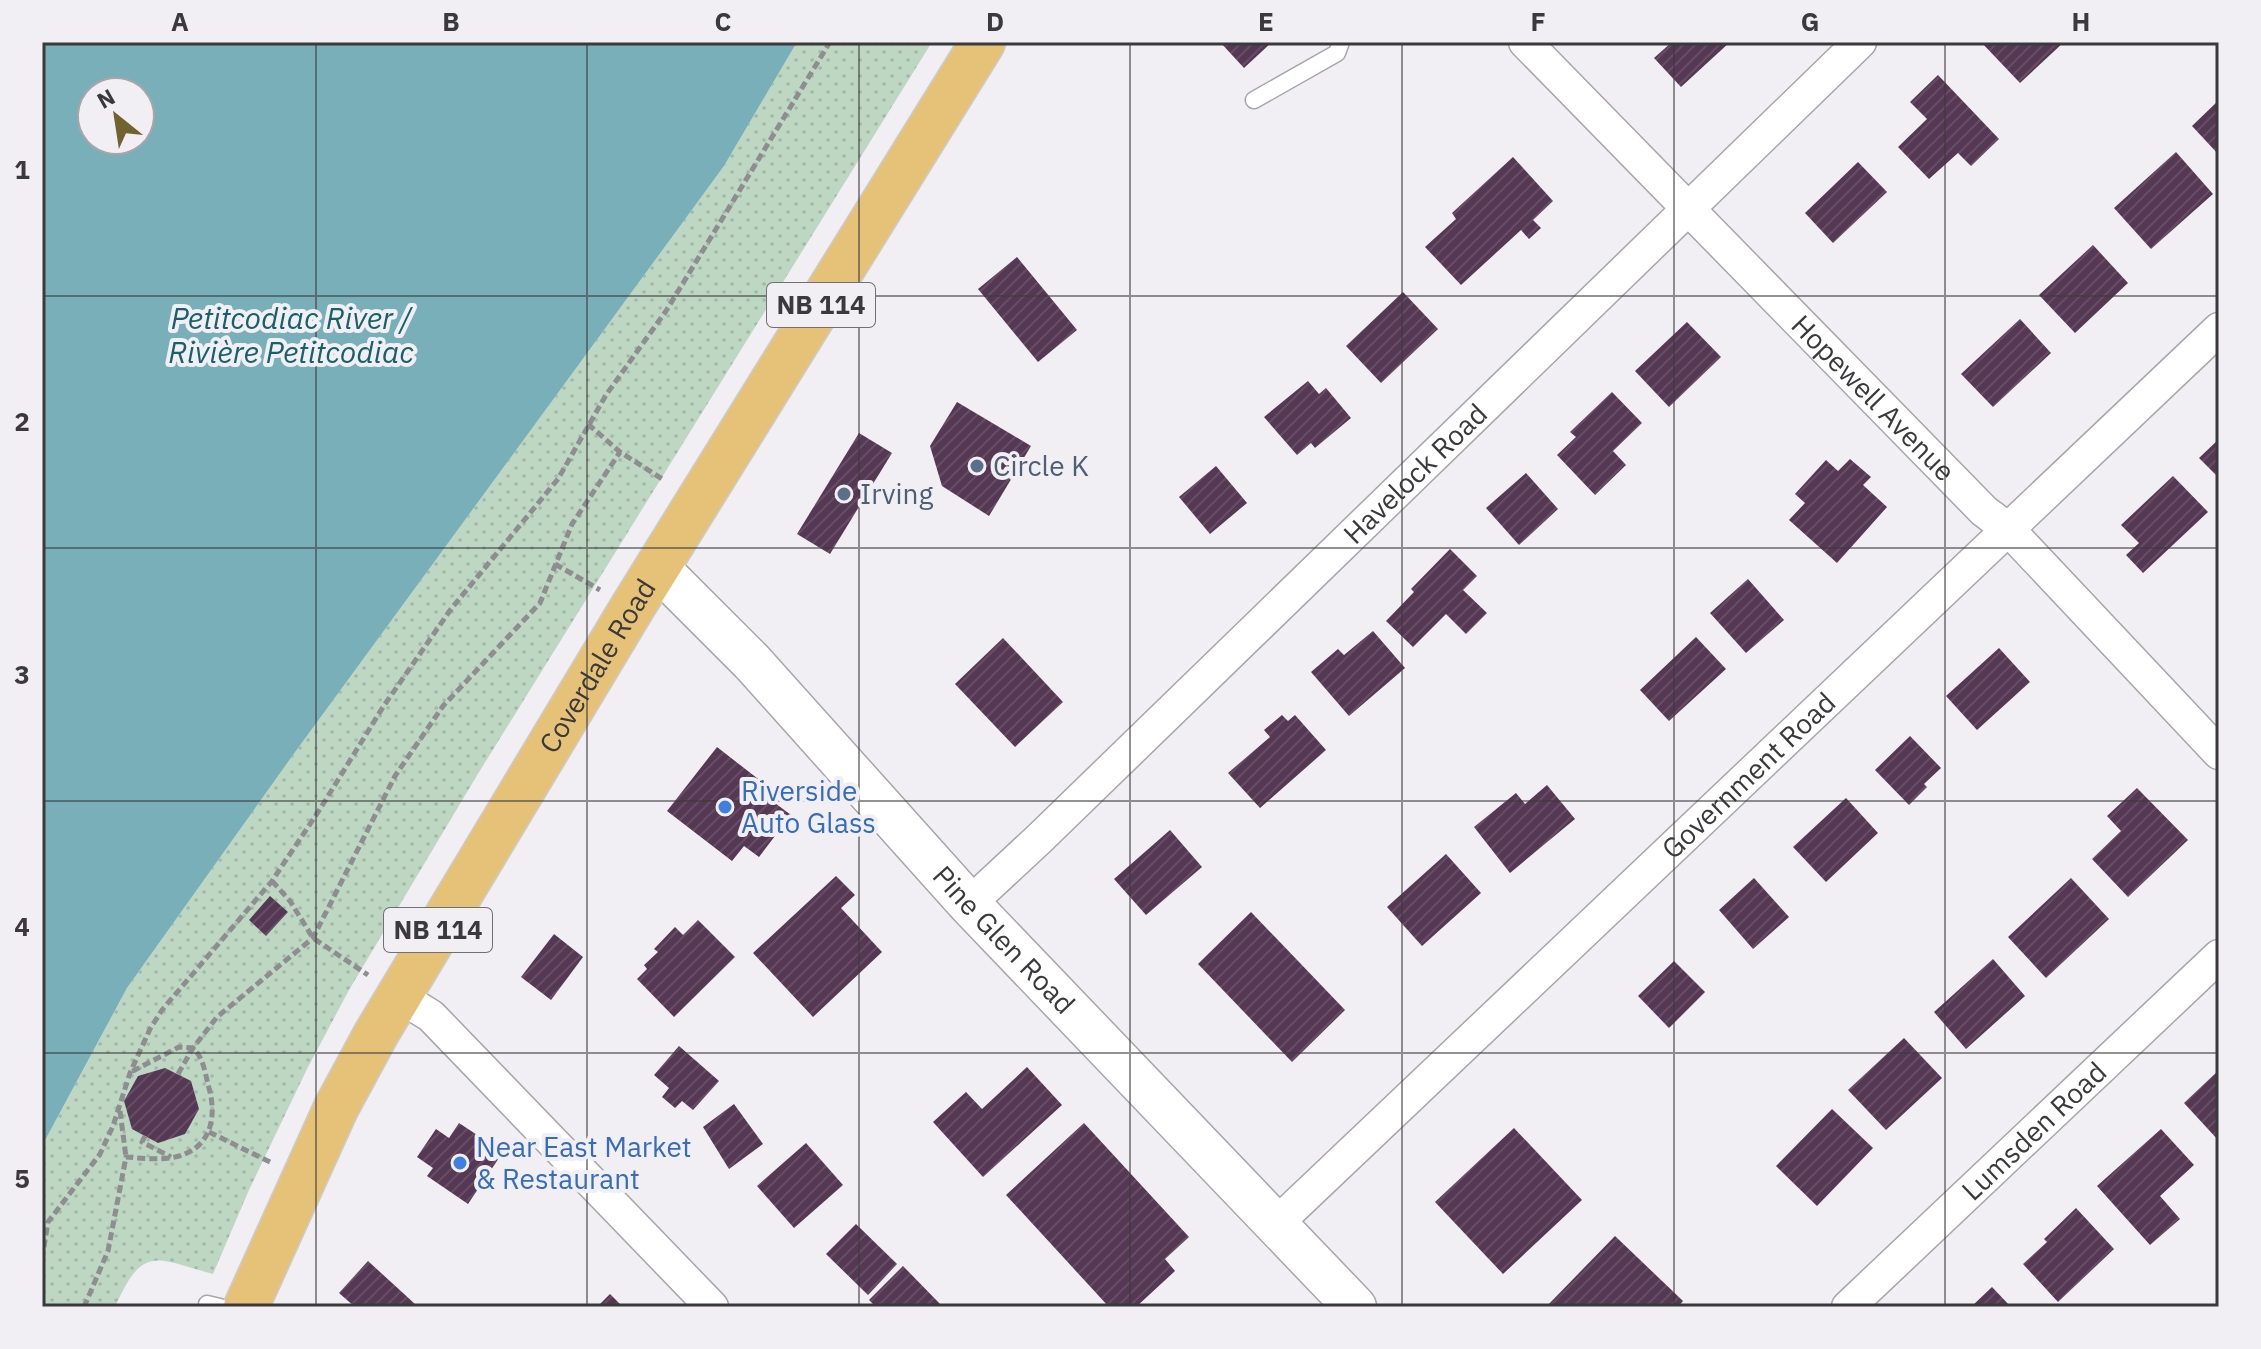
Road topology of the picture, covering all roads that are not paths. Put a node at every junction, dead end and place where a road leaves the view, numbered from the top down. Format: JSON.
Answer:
{"nodes":[{"id":1,"x":983,"y":42,"type":"edge"},
{"id":2,"x":1341,"y":42,"type":"edge"},
{"id":3,"x":1525,"y":42,"type":"edge"},
{"id":4,"x":1860,"y":42,"type":"edge"},
{"id":5,"x":1254,"y":100,"type":"dead end"},
{"id":6,"x":1690,"y":209,"type":"junction"},
{"id":7,"x":2219,"y":329,"type":"edge"},
{"id":8,"x":2008,"y":529,"type":"junction"},
{"id":9,"x":658,"y":568,"type":"junction"},
{"id":10,"x":2219,"y":753,"type":"edge"},
{"id":11,"x":969,"y":904,"type":"junction"},
{"id":12,"x":2219,"y":956,"type":"edge"},
{"id":13,"x":399,"y":996,"type":"junction"},
{"id":14,"x":1277,"y":1223,"type":"junction"},
{"id":15,"x":225,"y":1306,"type":"edge"},
{"id":16,"x":712,"y":1307,"type":"edge"},
{"id":17,"x":1355,"y":1307,"type":"edge"},
{"id":18,"x":1848,"y":1307,"type":"edge"}],
"edges":[{"from":1,"to":9,"type":"main road","name":"Coverdale Road","number":"NB 114"},
{"from":2,"to":5,"type":"lane"},
{"from":3,"to":6,"type":"street","name":"Hopewell Avenue"},
{"from":4,"to":6,"type":"street","name":"Havelock Road"},
{"from":6,"to":8,"type":"street","name":"Hopewell Avenue"},
{"from":6,"to":11,"type":"street","name":"Havelock Road"},
{"from":7,"to":8,"type":"street","name":"Government Road"},
{"from":8,"to":10,"type":"street","name":"Hopewell Avenue"},
{"from":8,"to":14,"type":"street","name":"Government Road"},
{"from":9,"to":11,"type":"street","name":"Pine Glen Road"},
{"from":9,"to":13,"type":"main road","name":"Coverdale Road","number":"NB 114"},
{"from":11,"to":14,"type":"street","name":"Pine Glen Road"},
{"from":12,"to":18,"type":"street","name":"Lumsden Road"},
{"from":13,"to":15,"type":"main road","name":"Coverdale Road","number":"NB 114"},
{"from":13,"to":16,"type":"street"},
{"from":14,"to":17,"type":"street","name":"Pine Glen Road"}]}
